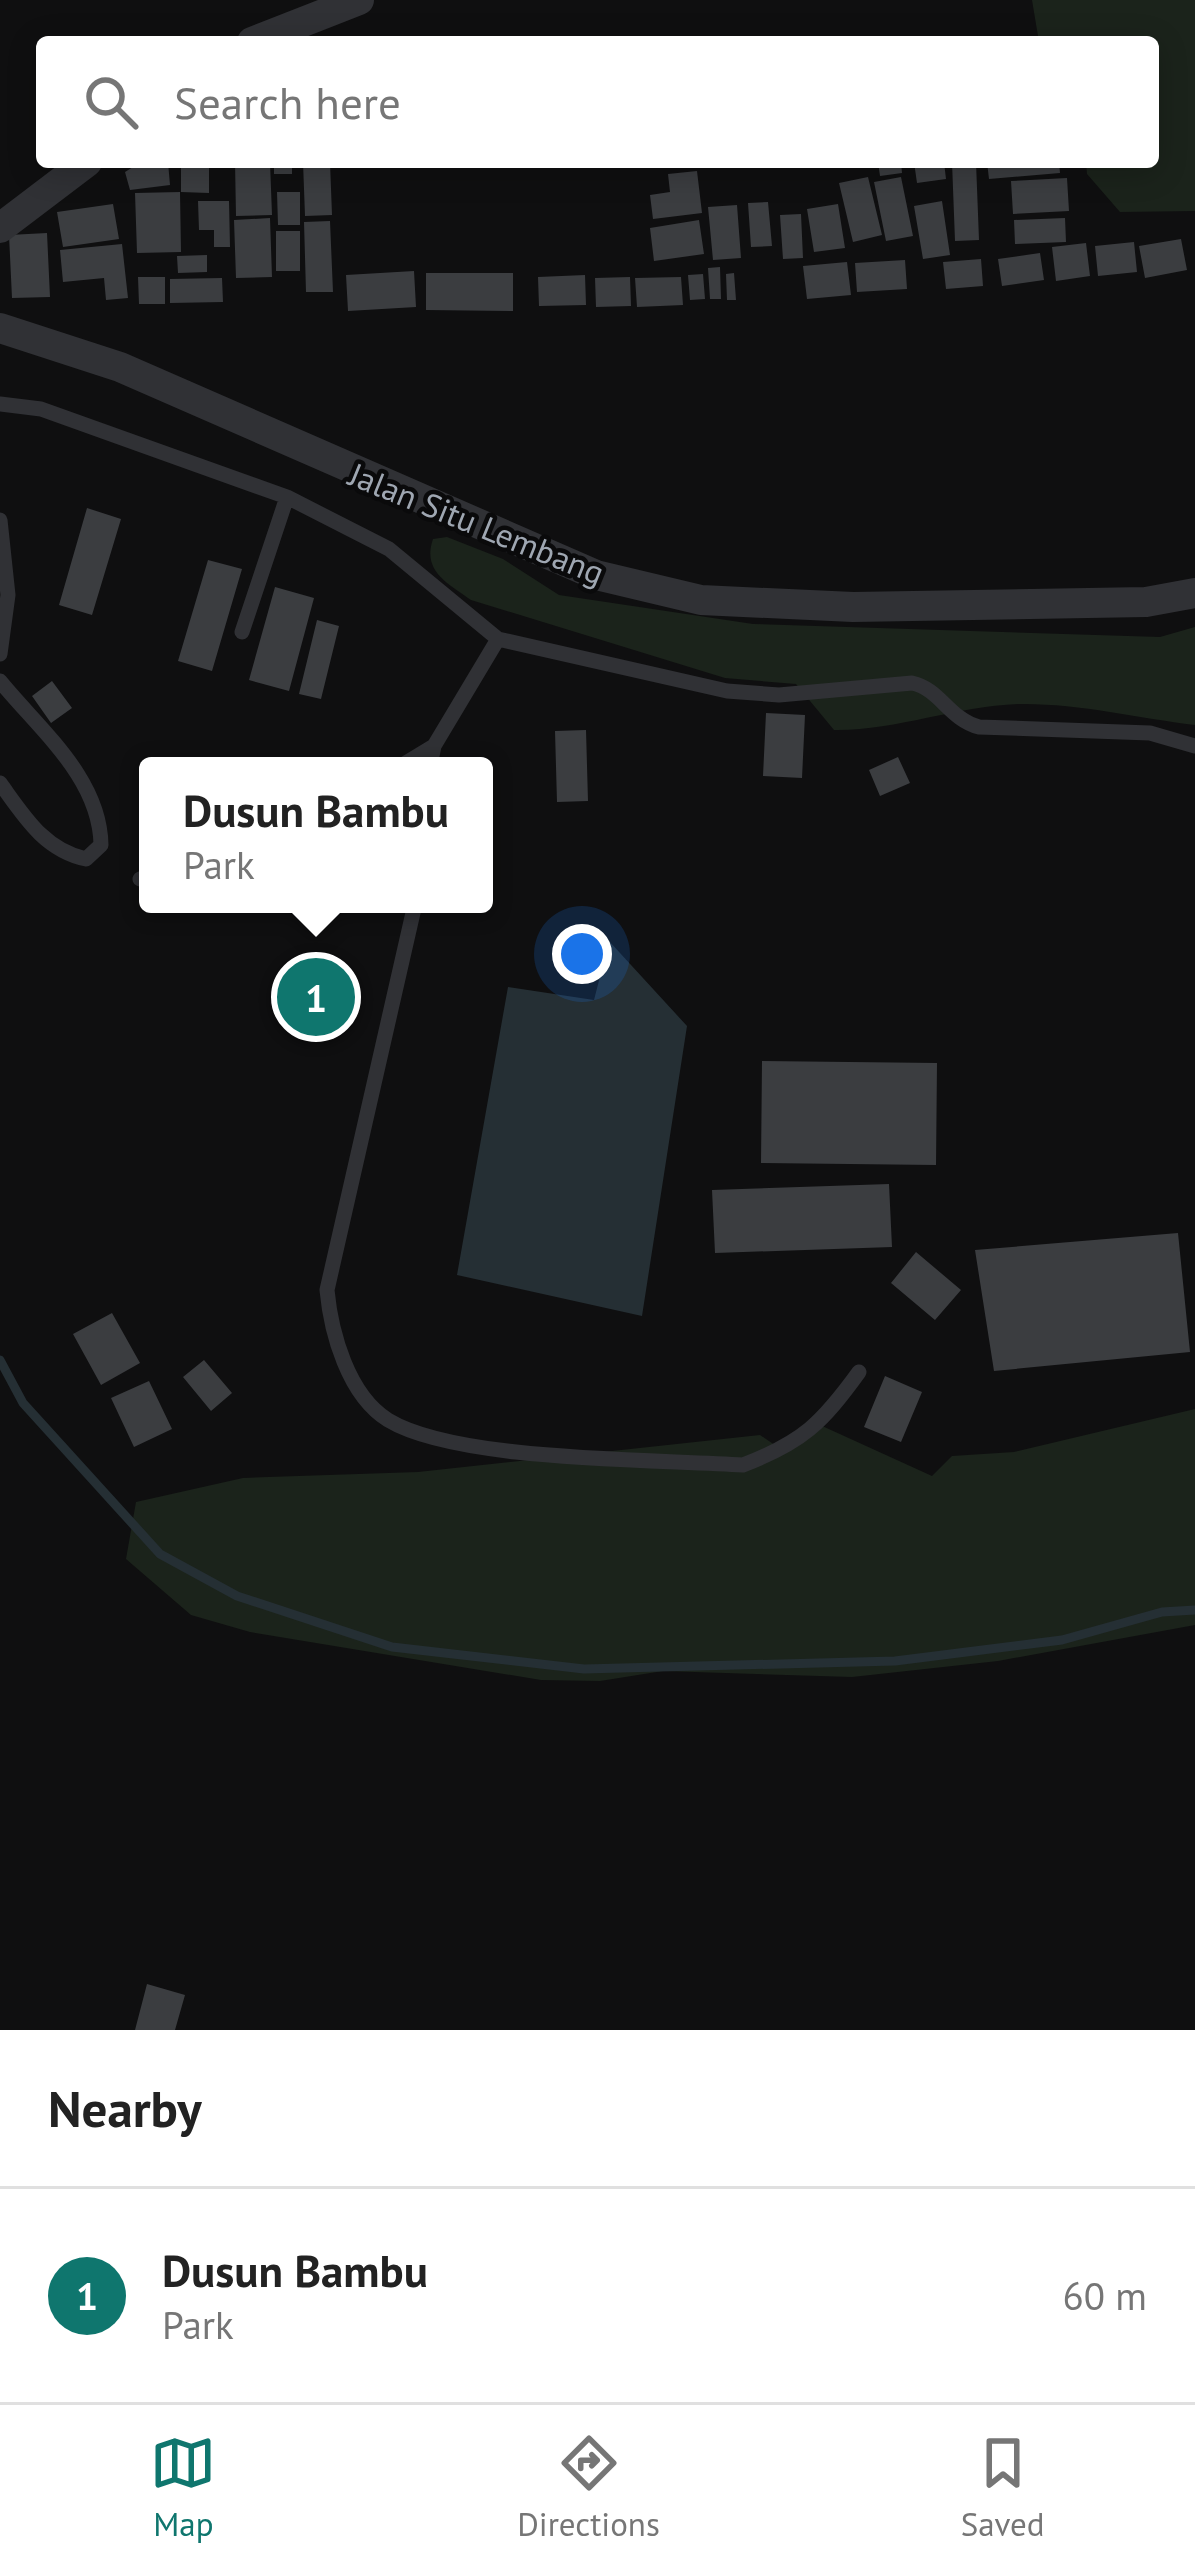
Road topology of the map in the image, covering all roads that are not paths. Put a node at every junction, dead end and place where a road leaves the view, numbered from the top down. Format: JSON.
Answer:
{"nodes":[{"id":1,"x":359,"y":0,"type":"edge"},
{"id":2,"x":267,"y":36,"type":"edge"},
{"id":3,"x":79,"y":168,"type":"edge"},
{"id":4,"x":0,"y":228,"type":"edge"},
{"id":5,"x":0,"y":328,"type":"edge"},
{"id":6,"x":0,"y":404,"type":"edge"},
{"id":7,"x":287,"y":497,"type":"junction"},
{"id":8,"x":0,"y":520,"type":"edge"},
{"id":9,"x":1195,"y":593,"type":"edge"},
{"id":10,"x":242,"y":632,"type":"dead end"},
{"id":11,"x":498,"y":638,"type":"junction"},
{"id":12,"x":0,"y":654,"type":"edge"},
{"id":13,"x":0,"y":681,"type":"edge"},
{"id":14,"x":434,"y":746,"type":"junction"},
{"id":15,"x":1195,"y":746,"type":"edge"},
{"id":16,"x":416,"y":757,"type":"edge"},
{"id":17,"x":432,"y":757,"type":"edge"},
{"id":18,"x":0,"y":783,"type":"edge"},
{"id":19,"x":415,"y":913,"type":"edge"},
{"id":20,"x":859,"y":1372,"type":"dead end"}],
"edges":[{"from":1,"to":2,"type":"street"},
{"from":3,"to":4,"type":"street"},
{"from":5,"to":9,"type":"street","name":"Jalan Situ Lembang"},
{"from":6,"to":7,"type":"lane"},
{"from":7,"to":10,"type":"lane"},
{"from":7,"to":11,"type":"lane"},
{"from":8,"to":12,"type":"lane"},
{"from":11,"to":14,"type":"lane"},
{"from":11,"to":15,"type":"lane"},
{"from":13,"to":18,"type":"lane"},
{"from":14,"to":16,"type":"lane"},
{"from":14,"to":17,"type":"lane"},
{"from":19,"to":20,"type":"lane"}]}
